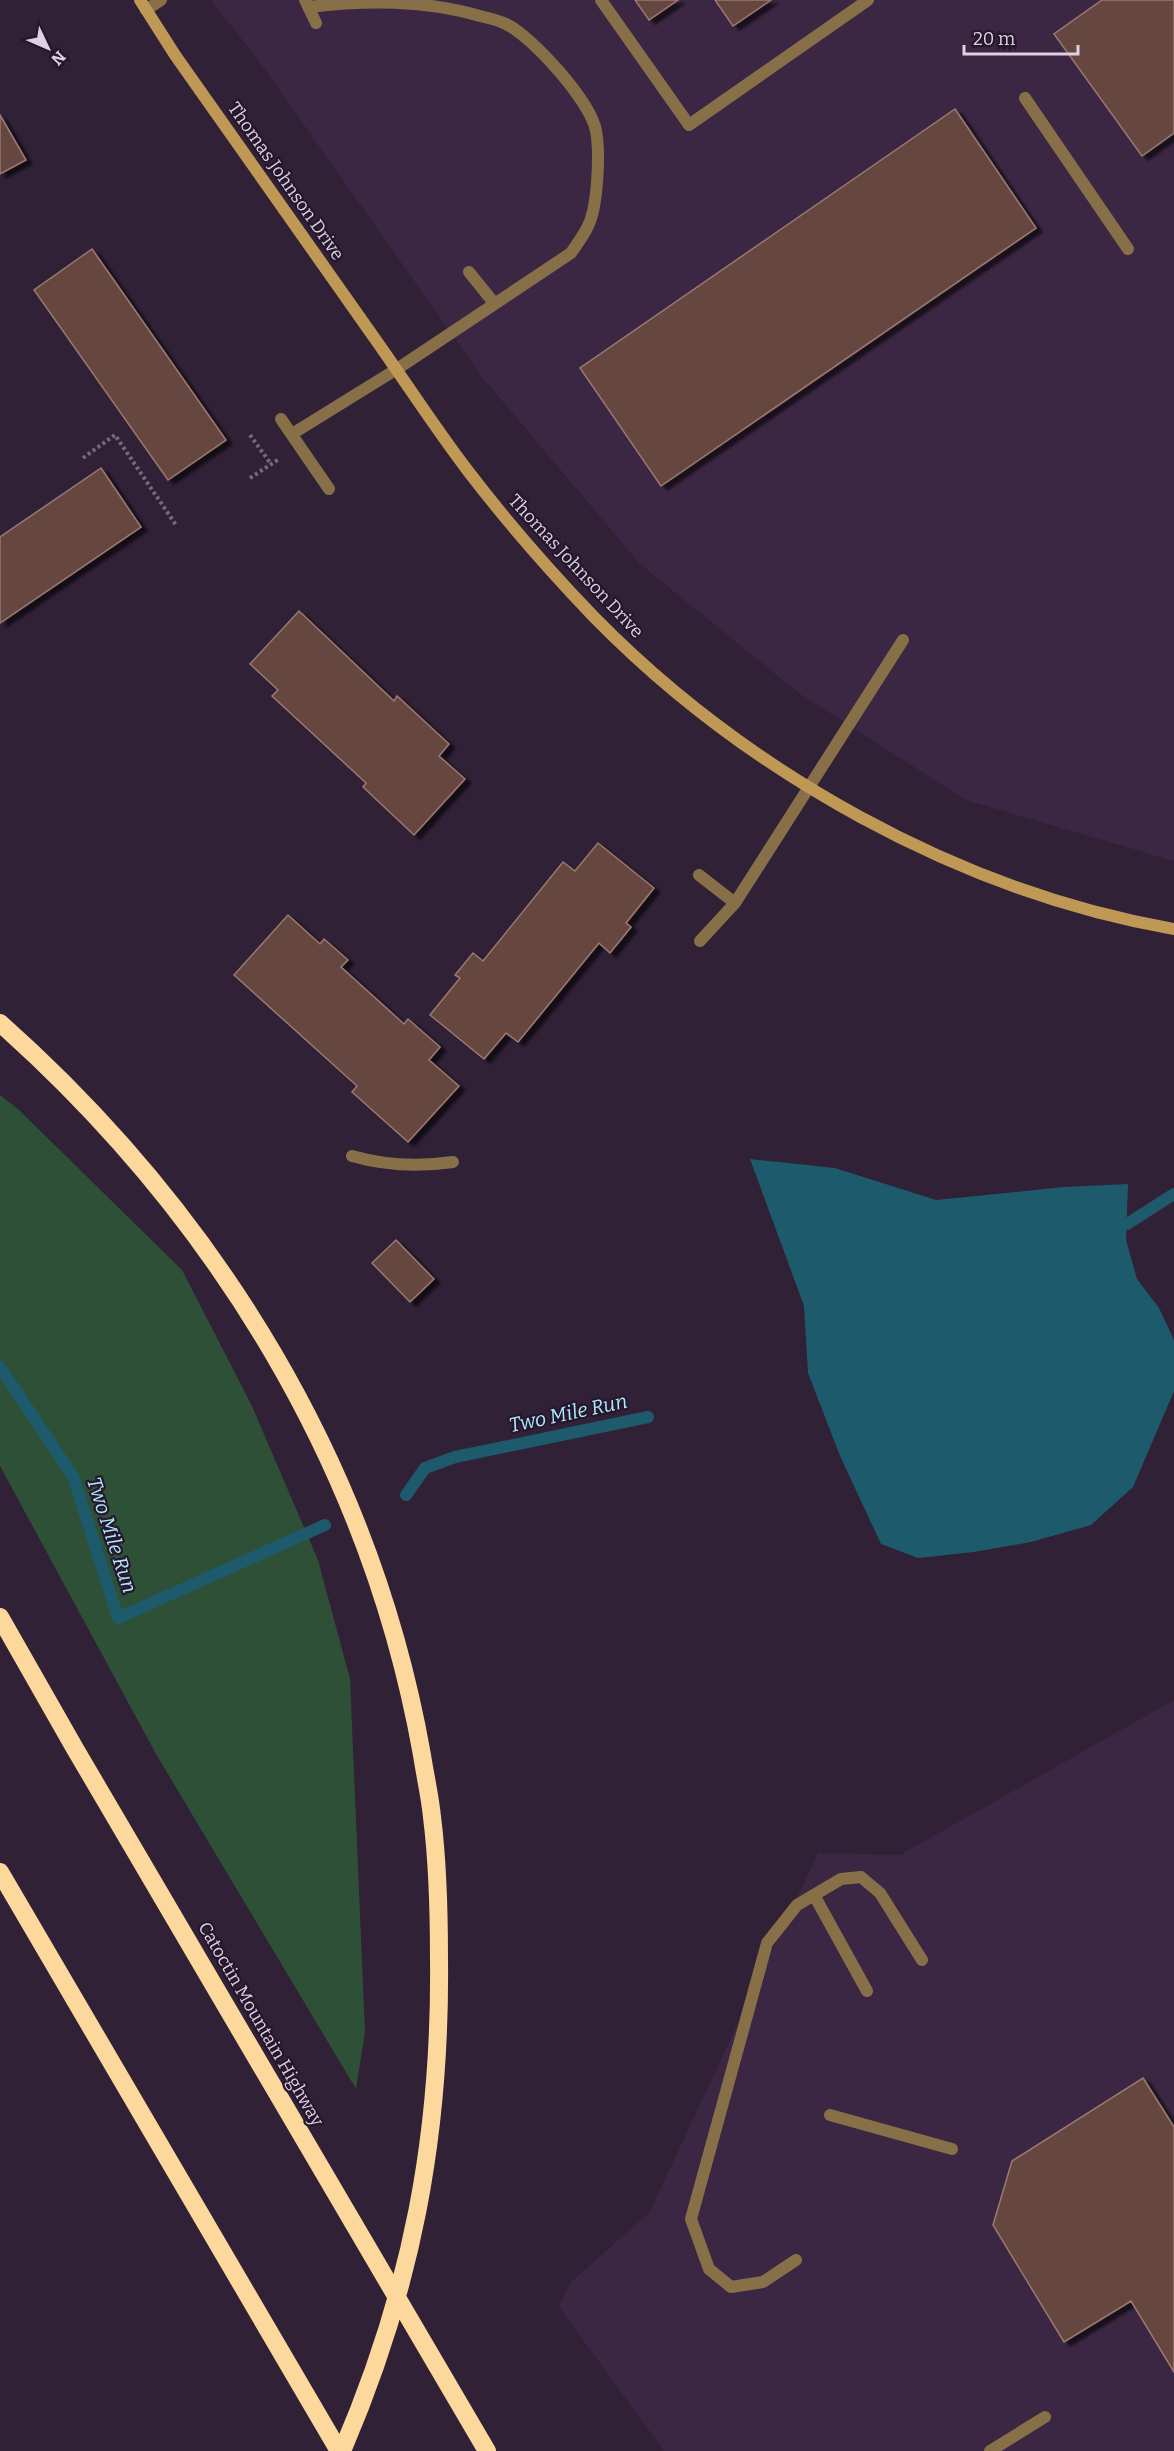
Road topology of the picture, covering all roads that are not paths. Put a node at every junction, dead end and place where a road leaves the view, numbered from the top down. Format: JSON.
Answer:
{"nodes":[{"id":1,"x":161,"y":0,"type":"edge"},
{"id":2,"x":601,"y":0,"type":"edge"},
{"id":3,"x":868,"y":0,"type":"edge"},
{"id":4,"x":307,"y":4,"type":"edge"},
{"id":5,"x":143,"y":5,"type":"edge"},
{"id":6,"x":316,"y":23,"type":"dead end"},
{"id":7,"x":1025,"y":98,"type":"dead end"},
{"id":8,"x":1128,"y":249,"type":"dead end"},
{"id":9,"x":469,"y":272,"type":"dead end"},
{"id":10,"x":494,"y":303,"type":"junction"},
{"id":11,"x":397,"y":369,"type":"junction"},
{"id":12,"x":281,"y":419,"type":"dead end"},
{"id":13,"x":296,"y":440,"type":"junction"},
{"id":14,"x":329,"y":489,"type":"dead end"},
{"id":15,"x":903,"y":640,"type":"dead end"},
{"id":16,"x":808,"y":788,"type":"junction"},
{"id":17,"x":699,"y":875,"type":"dead end"},
{"id":18,"x":735,"y":903,"type":"junction"},
{"id":19,"x":1174,"y":929,"type":"edge"},
{"id":20,"x":700,"y":941,"type":"dead end"},
{"id":21,"x":0,"y":1023,"type":"edge"},
{"id":22,"x":352,"y":1156,"type":"dead end"},
{"id":23,"x":453,"y":1162,"type":"dead end"},
{"id":24,"x":0,"y":1617,"type":"edge"},
{"id":25,"x":0,"y":1872,"type":"edge"},
{"id":26,"x":814,"y":1895,"type":"junction"},
{"id":27,"x":922,"y":1960,"type":"dead end"},
{"id":28,"x":867,"y":1991,"type":"dead end"},
{"id":29,"x":830,"y":2115,"type":"dead end"},
{"id":30,"x":952,"y":2149,"type":"dead end"},
{"id":31,"x":796,"y":2259,"type":"dead end"},
{"id":32,"x":1045,"y":2417,"type":"dead end"},
{"id":33,"x":340,"y":2451,"type":"edge"},
{"id":34,"x":487,"y":2451,"type":"edge"},
{"id":35,"x":990,"y":2451,"type":"edge"}],
"edges":[{"from":1,"to":5,"type":"lane"},
{"from":2,"to":3,"type":"lane"},
{"from":4,"to":6,"type":"lane"},
{"from":4,"to":10,"type":"lane"},
{"from":5,"to":11,"type":"street","name":"Thomas Johnson Drive"},
{"from":7,"to":8,"type":"lane"},
{"from":9,"to":10,"type":"lane"},
{"from":10,"to":11,"type":"lane"},
{"from":11,"to":13,"type":"lane"},
{"from":11,"to":16,"type":"street","name":"Thomas Johnson Drive"},
{"from":12,"to":13,"type":"lane"},
{"from":13,"to":14,"type":"lane"},
{"from":15,"to":16,"type":"lane"},
{"from":16,"to":18,"type":"lane"},
{"from":16,"to":19,"type":"street","name":"Thomas Johnson Drive"},
{"from":17,"to":18,"type":"lane"},
{"from":18,"to":20,"type":"lane"},
{"from":21,"to":33,"type":"highway"},
{"from":22,"to":23,"type":"lane"},
{"from":24,"to":34,"type":"highway","name":"Catoctin Mountain Highway"},
{"from":25,"to":33,"type":"highway"},
{"from":26,"to":27,"type":"lane"},
{"from":26,"to":28,"type":"lane"},
{"from":26,"to":31,"type":"lane"},
{"from":29,"to":30,"type":"lane"},
{"from":32,"to":35,"type":"lane"}]}
